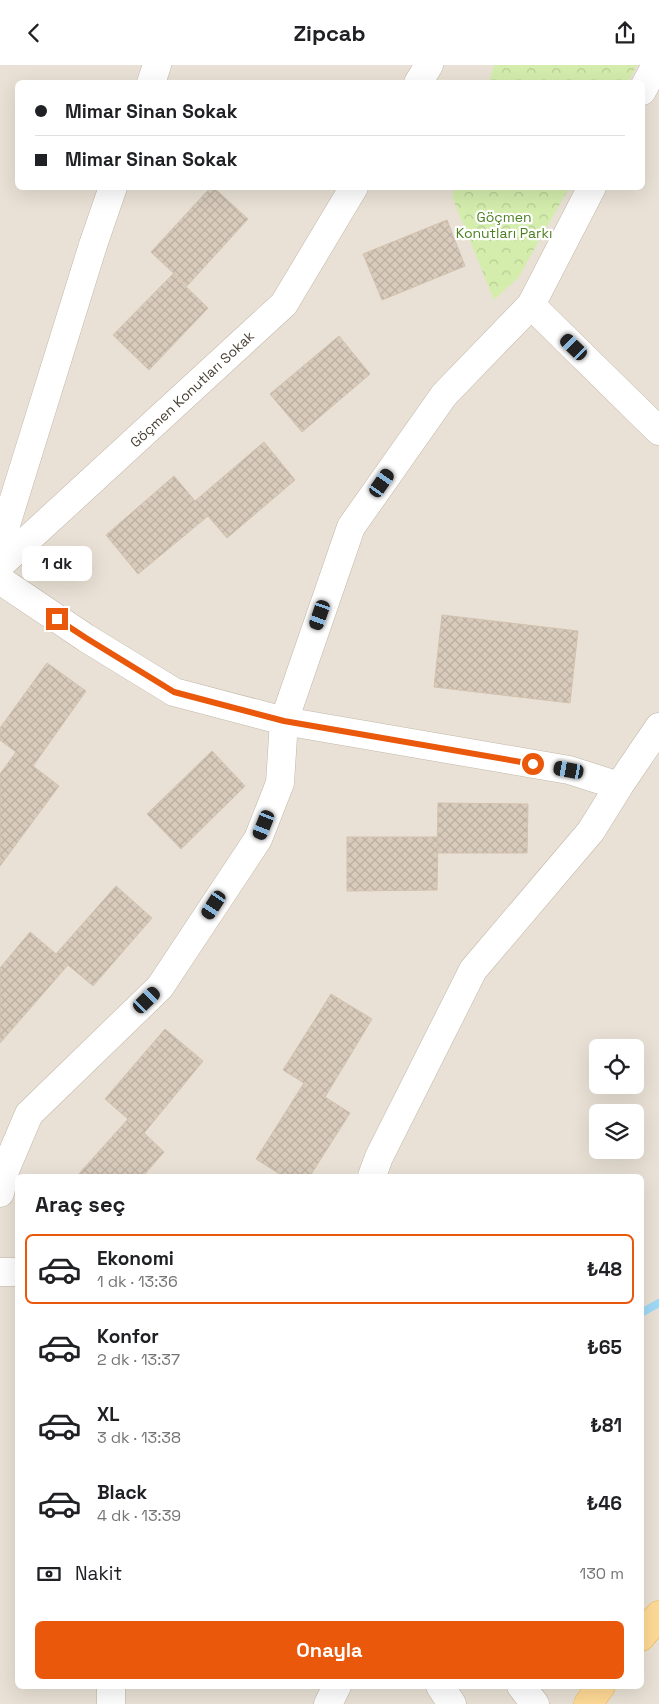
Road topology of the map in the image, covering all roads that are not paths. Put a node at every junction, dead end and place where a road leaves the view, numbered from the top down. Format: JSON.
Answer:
{"nodes":[{"id":1,"x":157,"y":65,"type":"edge"},
{"id":2,"x":429,"y":65,"type":"edge"},
{"id":3,"x":656,"y":65,"type":"edge"},
{"id":4,"x":152,"y":80,"type":"edge"},
{"id":5,"x":420,"y":80,"type":"edge"},
{"id":6,"x":645,"y":85,"type":"edge"},
{"id":7,"x":112,"y":190,"type":"edge"},
{"id":8,"x":352,"y":190,"type":"edge"},
{"id":9,"x":590,"y":190,"type":"edge"},
{"id":10,"x":531,"y":305,"type":"junction"},
{"id":11,"x":659,"y":431,"type":"edge"},
{"id":12,"x":0,"y":544,"type":"edge"},
{"id":13,"x":0,"y":565,"type":"edge"},
{"id":14,"x":0,"y":580,"type":"edge"},
{"id":15,"x":284,"y":721,"type":"junction"},
{"id":16,"x":659,"y":727,"type":"edge"},
{"id":17,"x":619,"y":786,"type":"junction"},
{"id":18,"x":373,"y":1174,"type":"edge"},
{"id":19,"x":0,"y":1193,"type":"edge"},
{"id":20,"x":0,"y":1272,"type":"edge"},
{"id":21,"x":15,"y":1272,"type":"edge"},
{"id":22,"x":659,"y":1615,"type":"edge"},
{"id":23,"x":644,"y":1633,"type":"edge"},
{"id":24,"x":111,"y":1689,"type":"edge"},
{"id":25,"x":336,"y":1689,"type":"edge"},
{"id":26,"x":442,"y":1689,"type":"edge"},
{"id":27,"x":524,"y":1689,"type":"edge"},
{"id":28,"x":599,"y":1689,"type":"edge"},
{"id":29,"x":111,"y":1704,"type":"edge"},
{"id":30,"x":328,"y":1704,"type":"edge"},
{"id":31,"x":452,"y":1704,"type":"edge"},
{"id":32,"x":534,"y":1704,"type":"edge"},
{"id":33,"x":588,"y":1704,"type":"edge"}],
"edges":[{"from":1,"to":4,"type":"street"},
{"from":2,"to":5,"type":"street"},
{"from":3,"to":6,"type":"street"},
{"from":7,"to":12,"type":"street"},
{"from":8,"to":13,"type":"street","name":"Göçmen Konutları Sokak"},
{"from":9,"to":10,"type":"street"},
{"from":10,"to":11,"type":"street"},
{"from":10,"to":15,"type":"street"},
{"from":14,"to":15,"type":"street"},
{"from":15,"to":17,"type":"street"},
{"from":15,"to":19,"type":"street"},
{"from":16,"to":17,"type":"street"},
{"from":17,"to":18,"type":"street"},
{"from":20,"to":21,"type":"street"},
{"from":22,"to":23,"type":"main road"},
{"from":24,"to":29,"type":"street"},
{"from":25,"to":30,"type":"street"},
{"from":26,"to":31,"type":"street"},
{"from":27,"to":32,"type":"street"},
{"from":28,"to":33,"type":"main road"}]}
